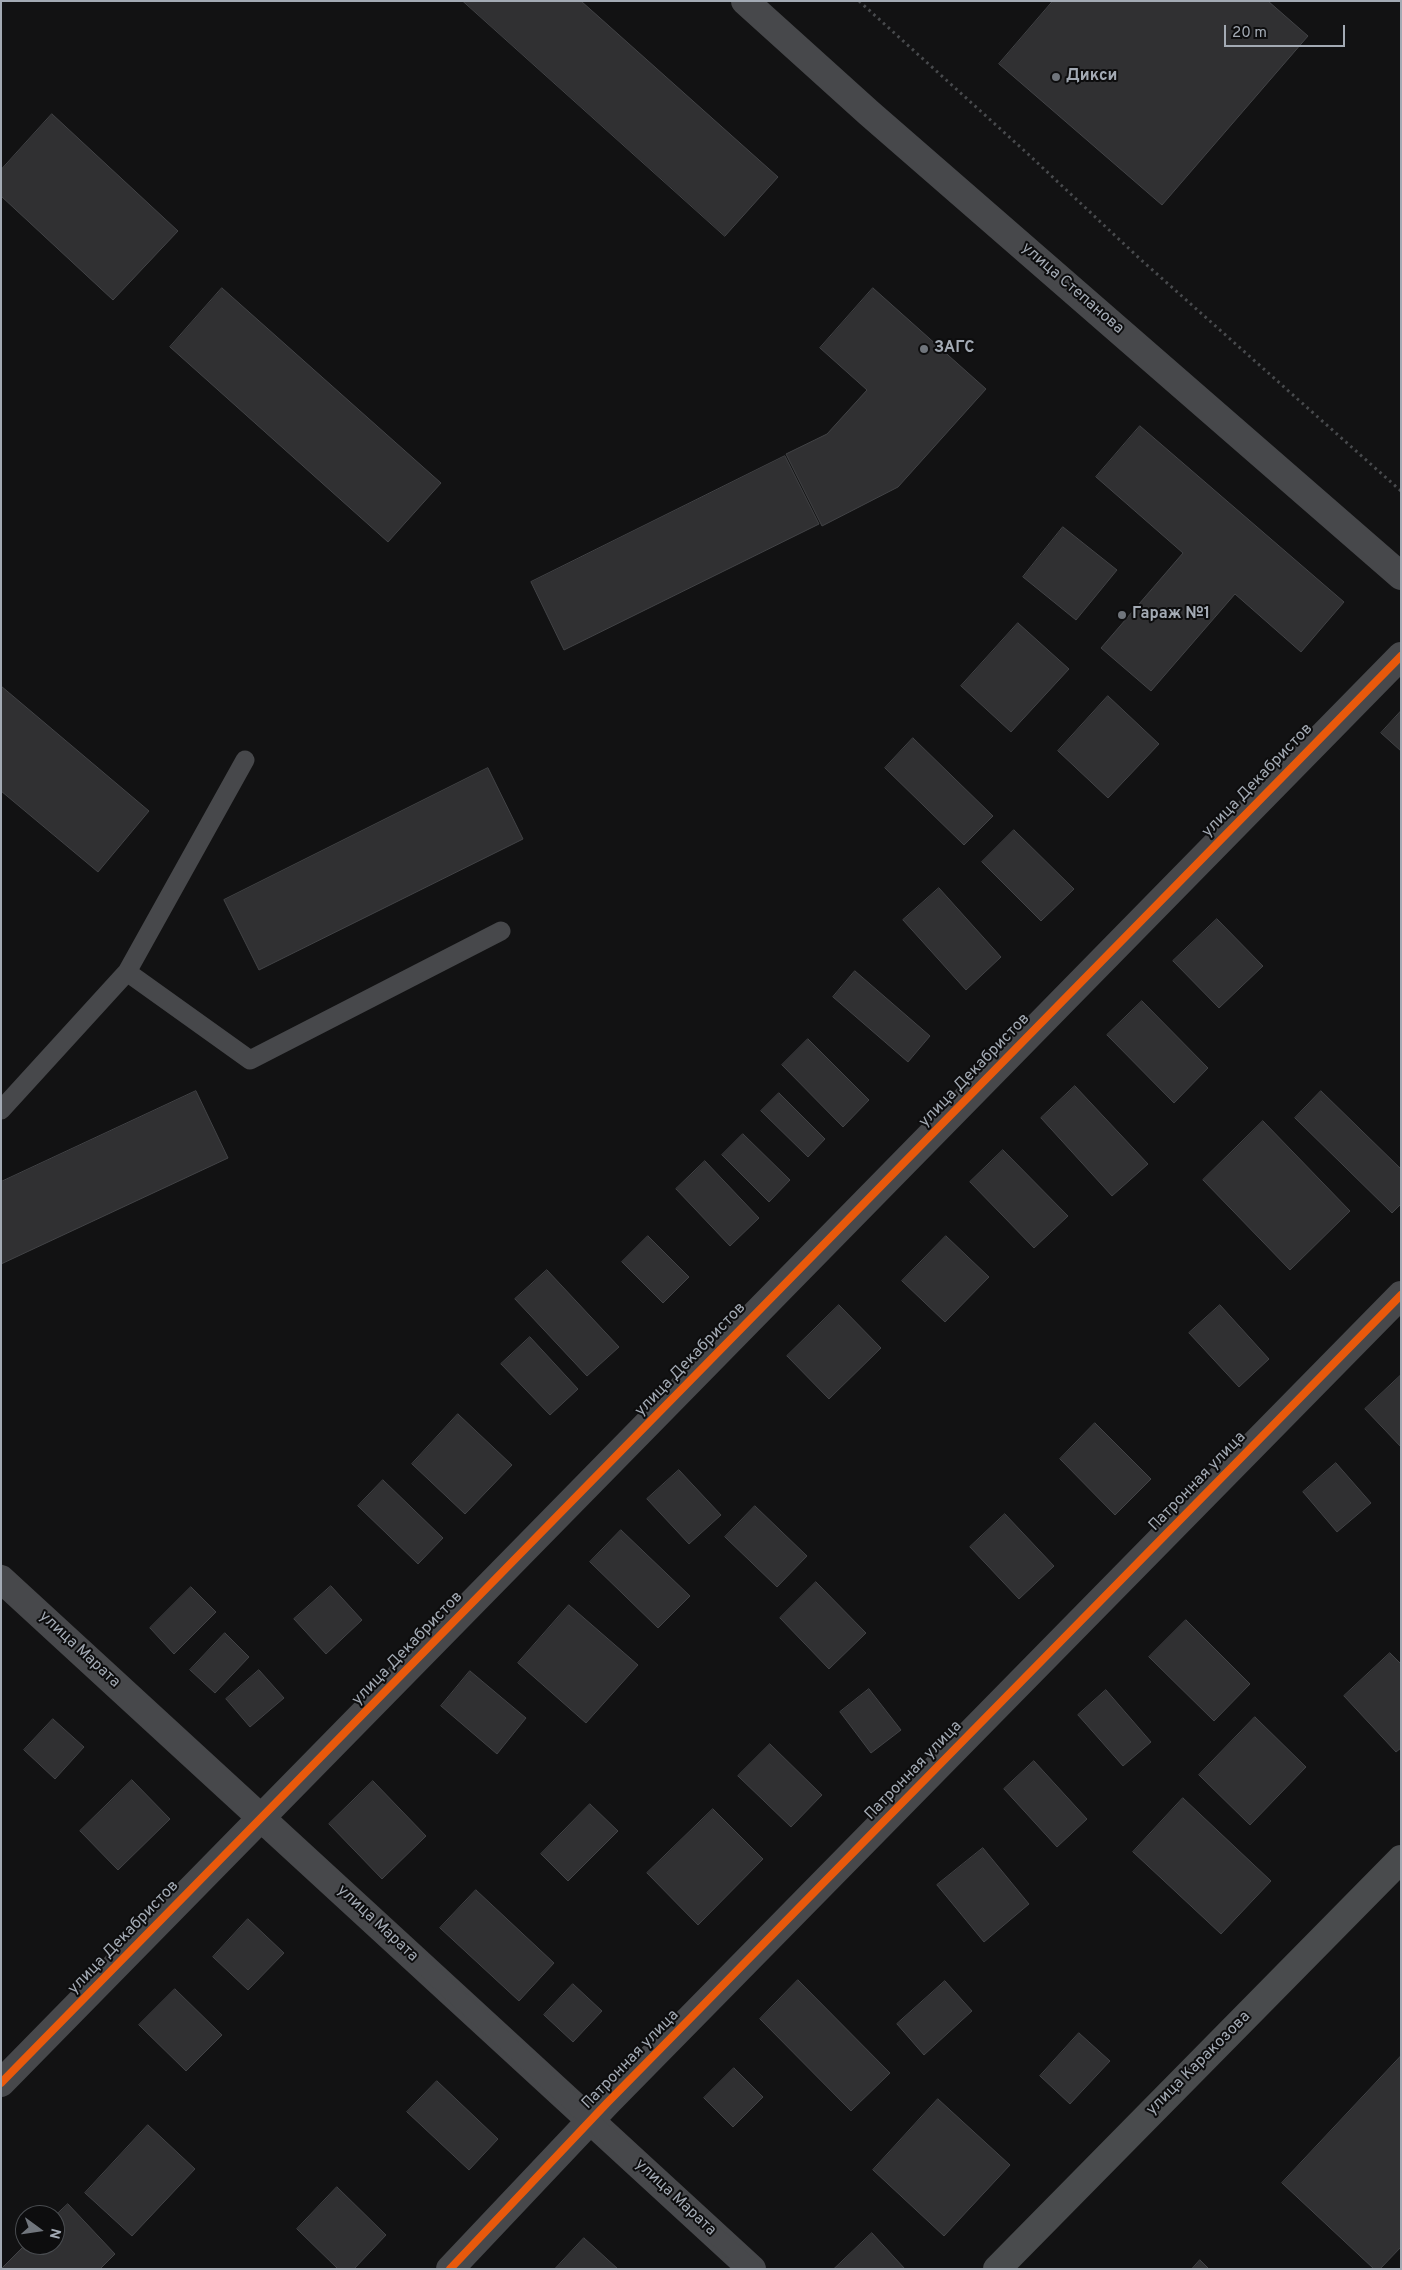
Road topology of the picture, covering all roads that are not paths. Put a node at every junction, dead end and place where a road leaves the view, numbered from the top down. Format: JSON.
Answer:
{"nodes":[{"id":1,"x":745,"y":1,"type":"edge"},
{"id":2,"x":1401,"y":576,"type":"edge"},
{"id":3,"x":1401,"y":656,"type":"edge"},
{"id":4,"x":244,"y":760,"type":"dead end"},
{"id":5,"x":501,"y":932,"type":"dead end"},
{"id":6,"x":127,"y":972,"type":"junction"},
{"id":7,"x":1,"y":1110,"type":"edge"},
{"id":8,"x":1401,"y":1295,"type":"edge"},
{"id":9,"x":1,"y":1579,"type":"edge"},
{"id":10,"x":261,"y":1817,"type":"junction"},
{"id":11,"x":1401,"y":1860,"type":"edge"},
{"id":12,"x":1,"y":2083,"type":"edge"},
{"id":13,"x":591,"y":2120,"type":"junction"},
{"id":14,"x":450,"y":2269,"type":"edge"},
{"id":15,"x":752,"y":2269,"type":"edge"},
{"id":16,"x":997,"y":2269,"type":"edge"}],
"edges":[{"from":1,"to":2,"type":"street","name":"улица Степанова"},
{"from":3,"to":10,"type":"street","name":"улица Декабристов"},
{"from":4,"to":6,"type":"lane"},
{"from":5,"to":6,"type":"lane"},
{"from":6,"to":7,"type":"lane"},
{"from":8,"to":13,"type":"street","name":"Патронная улица"},
{"from":9,"to":10,"type":"street","name":"улица Марата"},
{"from":10,"to":12,"type":"street","name":"улица Декабристов"},
{"from":10,"to":13,"type":"street","name":"улица Марата"},
{"from":11,"to":16,"type":"main road","name":"улица Каракозова"},
{"from":13,"to":14,"type":"street","name":"Патронная улица"},
{"from":13,"to":15,"type":"street","name":"улица Марата"}]}
